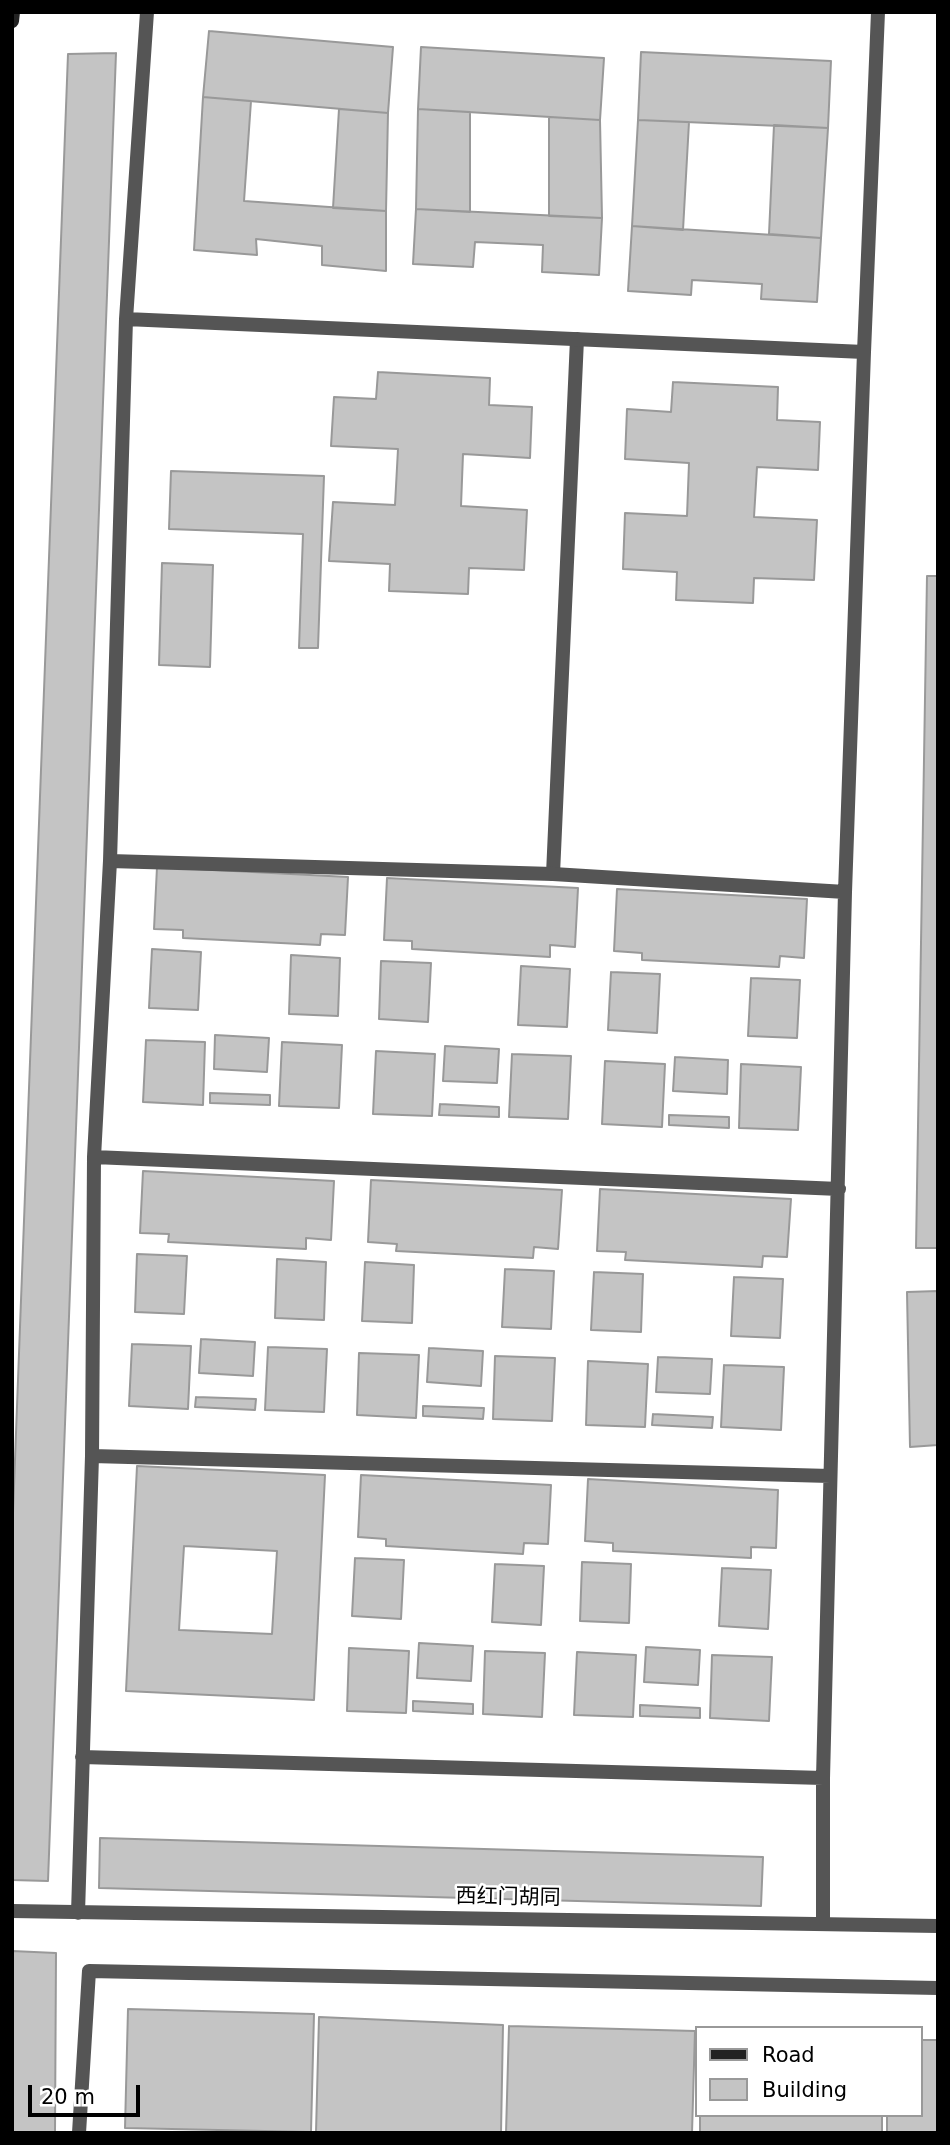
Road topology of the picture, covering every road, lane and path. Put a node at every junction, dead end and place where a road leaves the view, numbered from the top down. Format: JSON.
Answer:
{"nodes":[{"id":1,"x":13,"y":12,"type":"edge"},
{"id":2,"x":147,"y":12,"type":"edge"},
{"id":3,"x":878,"y":12,"type":"edge"},
{"id":4,"x":12,"y":21,"type":"edge"},
{"id":5,"x":126,"y":319,"type":"junction"},
{"id":6,"x":576,"y":339,"type":"junction"},
{"id":7,"x":864,"y":352,"type":"junction"},
{"id":8,"x":110,"y":861,"type":"junction"},
{"id":9,"x":553,"y":874,"type":"junction"},
{"id":10,"x":845,"y":892,"type":"junction"},
{"id":11,"x":94,"y":1157,"type":"junction"},
{"id":12,"x":839,"y":1189,"type":"junction"},
{"id":13,"x":92,"y":1456,"type":"junction"},
{"id":14,"x":830,"y":1476,"type":"junction"},
{"id":15,"x":82,"y":1757,"type":"junction"},
{"id":16,"x":823,"y":1779,"type":"junction"},
{"id":17,"x":12,"y":1911,"type":"edge"},
{"id":18,"x":78,"y":1913,"type":"junction"},
{"id":19,"x":823,"y":1923,"type":"junction"},
{"id":20,"x":938,"y":1926,"type":"edge"},
{"id":21,"x":938,"y":1988,"type":"edge"},
{"id":22,"x":79,"y":2133,"type":"edge"}],
"edges":[{"from":1,"to":4,"type":"main road"},
{"from":2,"to":5,"type":"street"},
{"from":3,"to":7,"type":"street"},
{"from":5,"to":6,"type":"street"},
{"from":5,"to":8,"type":"street"},
{"from":6,"to":7,"type":"street"},
{"from":6,"to":9,"type":"street"},
{"from":7,"to":10,"type":"street"},
{"from":8,"to":9,"type":"street"},
{"from":8,"to":11,"type":"street"},
{"from":9,"to":10,"type":"street"},
{"from":10,"to":12,"type":"street"},
{"from":11,"to":12,"type":"street"},
{"from":11,"to":13,"type":"street"},
{"from":12,"to":14,"type":"street"},
{"from":13,"to":14,"type":"street"},
{"from":13,"to":15,"type":"street"},
{"from":14,"to":16,"type":"street"},
{"from":15,"to":16,"type":"street"},
{"from":15,"to":18,"type":"street"},
{"from":16,"to":19,"type":"street"},
{"from":17,"to":18,"type":"street","name":"西红门胡同"},
{"from":18,"to":19,"type":"street","name":"西红门胡同"},
{"from":19,"to":20,"type":"street","name":"西红门胡同"},
{"from":21,"to":22,"type":"street"}]}
